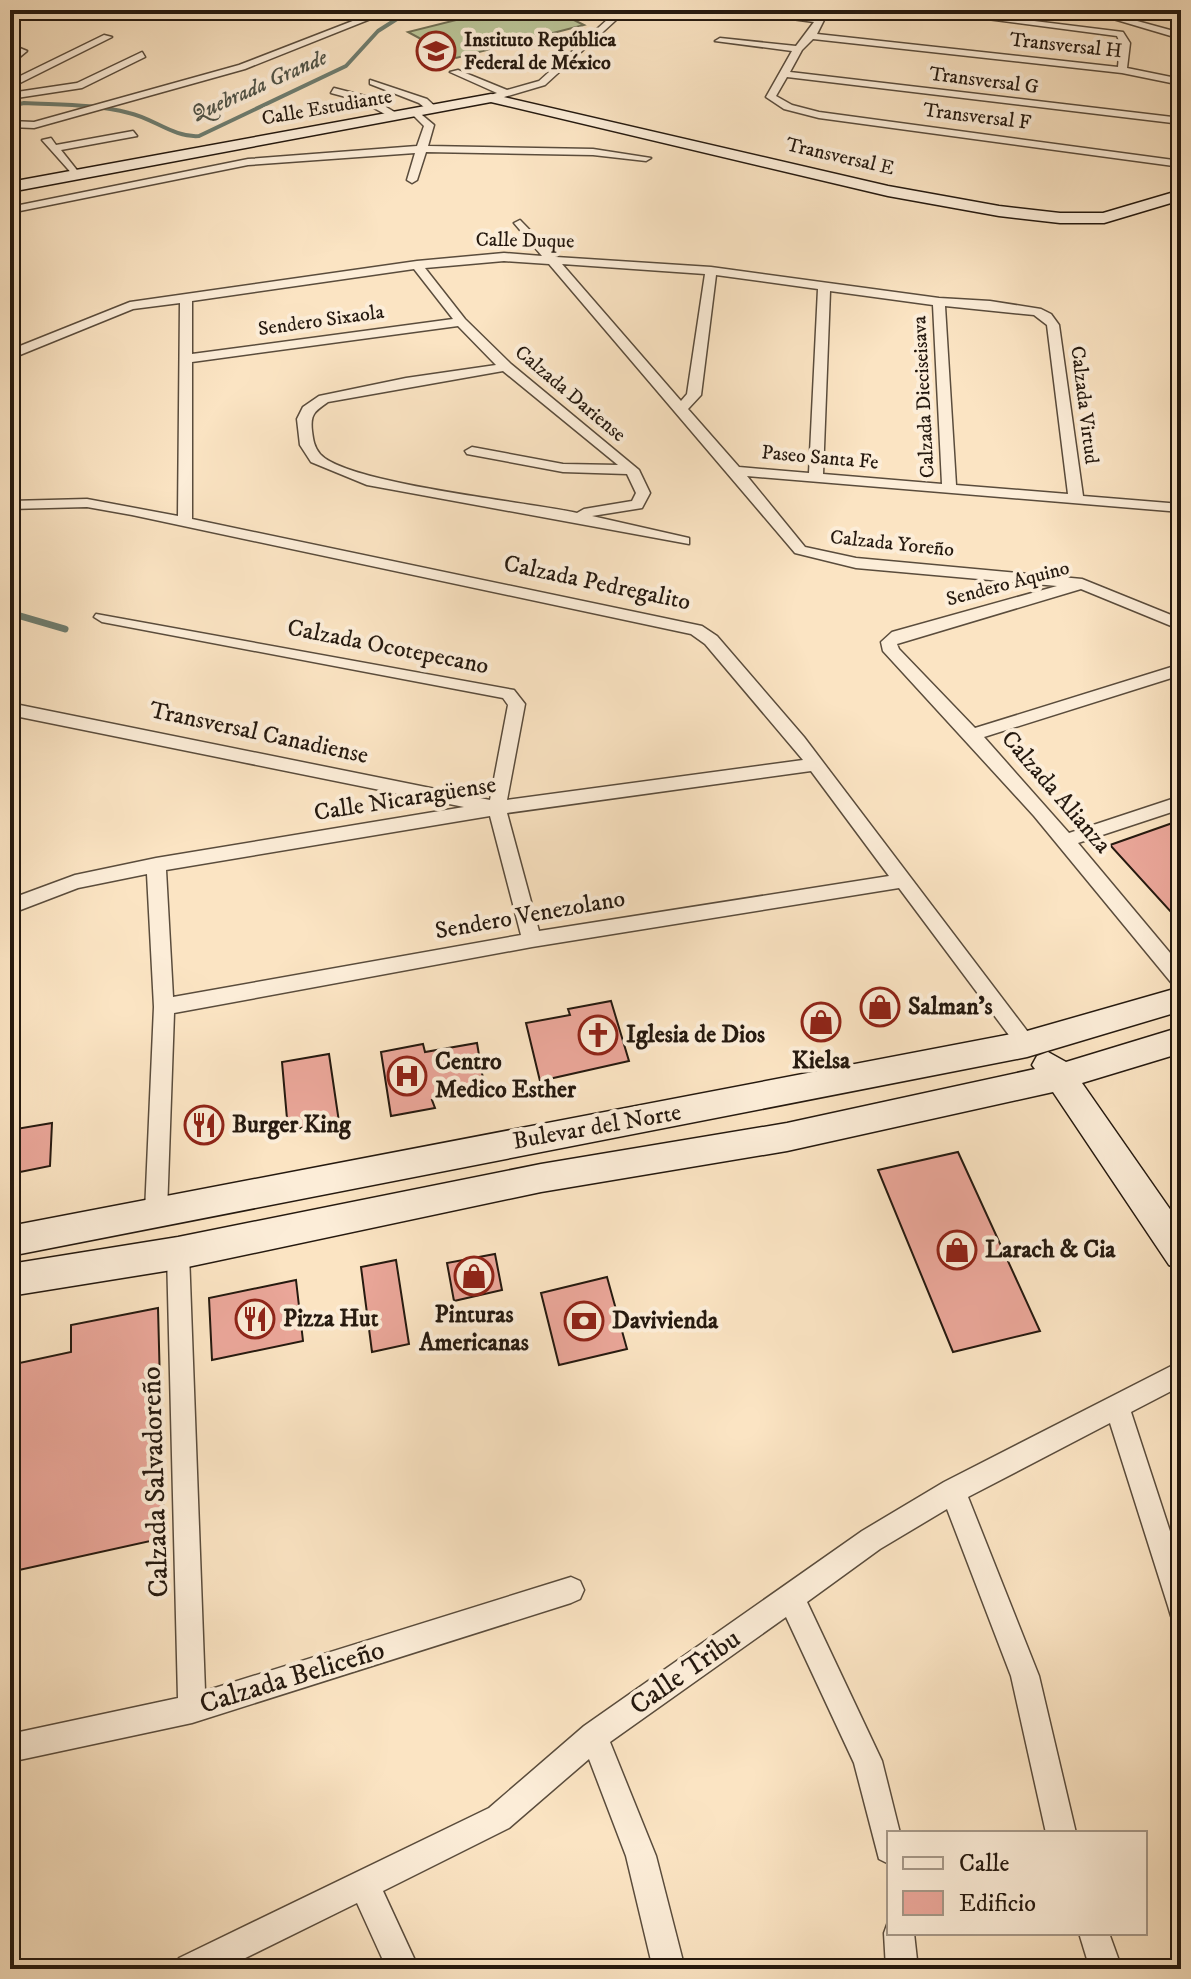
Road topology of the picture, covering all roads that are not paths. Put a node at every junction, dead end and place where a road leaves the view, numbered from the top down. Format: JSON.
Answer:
{"nodes":[{"id":1,"x":389,"y":10,"type":"edge"},
{"id":2,"x":623,"y":10,"type":"edge"},
{"id":3,"x":825,"y":10,"type":"edge"},
{"id":4,"x":922,"y":10,"type":"edge"},
{"id":5,"x":1087,"y":10,"type":"edge"},
{"id":6,"x":736,"y":11,"type":"edge"},
{"id":7,"x":817,"y":20,"type":"junction"},
{"id":8,"x":811,"y":36,"type":"junction"},
{"id":9,"x":1181,"y":36,"type":"edge"},
{"id":10,"x":107,"y":37,"type":"dead end"},
{"id":11,"x":720,"y":41,"type":"dead end"},
{"id":12,"x":10,"y":47,"type":"edge"},
{"id":13,"x":798,"y":49,"type":"junction"},
{"id":14,"x":142,"y":55,"type":"dead end"},
{"id":15,"x":10,"y":62,"type":"edge"},
{"id":16,"x":1122,"y":70,"type":"junction"},
{"id":17,"x":455,"y":72,"type":"dead end"},
{"id":18,"x":782,"y":74,"type":"junction"},
{"id":19,"x":1177,"y":80,"type":"edge"},
{"id":20,"x":373,"y":82,"type":"dead end"},
{"id":21,"x":10,"y":85,"type":"edge"},
{"id":22,"x":334,"y":91,"type":"dead end"},
{"id":23,"x":10,"y":96,"type":"edge"},
{"id":24,"x":498,"y":96,"type":"junction"},
{"id":25,"x":1013,"y":103,"type":"junction"},
{"id":26,"x":434,"y":110,"type":"junction"},
{"id":27,"x":416,"y":113,"type":"junction"},
{"id":28,"x":1008,"y":115,"type":"dead end"},
{"id":29,"x":398,"y":117,"type":"junction"},
{"id":30,"x":1181,"y":121,"type":"edge"},
{"id":31,"x":10,"y":124,"type":"edge"},
{"id":32,"x":34,"y":125,"type":"junction"},
{"id":33,"x":1003,"y":126,"type":"dead end"},
{"id":34,"x":133,"y":134,"type":"dead end"},
{"id":35,"x":999,"y":138,"type":"junction"},
{"id":36,"x":55,"y":148,"type":"junction"},
{"id":37,"x":420,"y":149,"type":"junction"},
{"id":38,"x":646,"y":158,"type":"dead end"},
{"id":39,"x":1181,"y":164,"type":"edge"},
{"id":40,"x":75,"y":174,"type":"junction"},
{"id":41,"x":412,"y":180,"type":"dead end"},
{"id":42,"x":10,"y":187,"type":"edge"},
{"id":43,"x":1181,"y":195,"type":"edge"},
{"id":44,"x":10,"y":210,"type":"edge"},
{"id":45,"x":520,"y":223,"type":"dead end"},
{"id":46,"x":548,"y":260,"type":"junction"},
{"id":47,"x":417,"y":265,"type":"junction"},
{"id":48,"x":711,"y":271,"type":"junction"},
{"id":49,"x":824,"y":286,"type":"junction"},
{"id":50,"x":186,"y":299,"type":"junction"},
{"id":51,"x":939,"y":302,"type":"junction"},
{"id":52,"x":1047,"y":317,"type":"joint"},
{"id":53,"x":461,"y":322,"type":"junction"},
{"id":54,"x":10,"y":355,"type":"edge"},
{"id":55,"x":186,"y":359,"type":"junction"},
{"id":56,"x":506,"y":367,"type":"junction"},
{"id":57,"x":681,"y":409,"type":"junction"},
{"id":58,"x":472,"y":451,"type":"dead end"},
{"id":59,"x":632,"y":470,"type":"junction"},
{"id":60,"x":735,"y":471,"type":"junction"},
{"id":61,"x":816,"y":478,"type":"junction"},
{"id":62,"x":949,"y":489,"type":"junction"},
{"id":63,"x":1076,"y":499,"type":"junction"},
{"id":64,"x":10,"y":505,"type":"edge"},
{"id":65,"x":1181,"y":508,"type":"edge"},
{"id":66,"x":572,"y":516,"type":"junction"},
{"id":67,"x":185,"y":521,"type":"junction"},
{"id":68,"x":684,"y":541,"type":"dead end"},
{"id":69,"x":1082,"y":584,"type":"junction"},
{"id":70,"x":102,"y":617,"type":"dead end"},
{"id":71,"x":1181,"y":625,"type":"edge"},
{"id":72,"x":889,"y":642,"type":"joint"},
{"id":73,"x":1181,"y":669,"type":"edge"},
{"id":74,"x":12,"y":714,"type":"edge"},
{"id":75,"x":974,"y":734,"type":"junction"},
{"id":76,"x":815,"y":764,"type":"junction"},
{"id":77,"x":1181,"y":802,"type":"edge"},
{"id":78,"x":497,"y":808,"type":"junction"},
{"id":79,"x":1068,"y":840,"type":"junction"},
{"id":80,"x":156,"y":865,"type":"junction"},
{"id":81,"x":905,"y":880,"type":"junction"},
{"id":82,"x":10,"y":907,"type":"edge"},
{"id":83,"x":532,"y":940,"type":"junction"},
{"id":84,"x":1181,"y":980,"type":"edge"},
{"id":85,"x":1181,"y":999,"type":"edge"},
{"id":86,"x":164,"y":1007,"type":"junction"},
{"id":87,"x":1181,"y":1040,"type":"edge"},
{"id":88,"x":1027,"y":1044,"type":"junction"},
{"id":89,"x":1060,"y":1077,"type":"junction"},
{"id":90,"x":156,"y":1212,"type":"junction"},
{"id":91,"x":10,"y":1241,"type":"edge"},
{"id":92,"x":178,"y":1253,"type":"junction"},
{"id":93,"x":1181,"y":1254,"type":"edge"},
{"id":94,"x":10,"y":1280,"type":"edge"},
{"id":95,"x":1181,"y":1373,"type":"edge"},
{"id":96,"x":1117,"y":1406,"type":"junction"},
{"id":97,"x":953,"y":1491,"type":"junction"},
{"id":98,"x":571,"y":1590,"type":"dead end"},
{"id":99,"x":791,"y":1598,"type":"junction"},
{"id":100,"x":1181,"y":1606,"type":"edge"},
{"id":101,"x":192,"y":1709,"type":"junction"},
{"id":102,"x":594,"y":1736,"type":"junction"},
{"id":103,"x":10,"y":1748,"type":"edge"},
{"id":104,"x":1061,"y":1831,"type":"edge"},
{"id":105,"x":887,"y":1841,"type":"edge"},
{"id":106,"x":365,"y":1886,"type":"junction"},
{"id":107,"x":899,"y":1935,"type":"edge"},
{"id":108,"x":1095,"y":1935,"type":"edge"},
{"id":109,"x":190,"y":1969,"type":"edge"},
{"id":110,"x":403,"y":1969,"type":"edge"},
{"id":111,"x":669,"y":1969,"type":"edge"},
{"id":112,"x":902,"y":1969,"type":"edge"},
{"id":113,"x":1106,"y":1969,"type":"edge"}],
"edges":[{"from":1,"to":32,"type":"street"},
{"from":2,"to":24,"type":"street","name":"Calle Estudiante"},
{"from":3,"to":7,"type":"street"},
{"from":4,"to":16,"type":"street"},
{"from":5,"to":9,"type":"street"},
{"from":6,"to":7,"type":"street"},
{"from":7,"to":8,"type":"street"},
{"from":8,"to":13,"type":"street"},
{"from":8,"to":16,"type":"street","name":"Transversal H"},
{"from":10,"to":21,"type":"street"},
{"from":11,"to":13,"type":"street"},
{"from":12,"to":15,"type":"street"},
{"from":13,"to":18,"type":"street"},
{"from":14,"to":23,"type":"street"},
{"from":16,"to":19,"type":"street","name":"Transversal H"},
{"from":17,"to":24,"type":"street"},
{"from":18,"to":25,"type":"street","name":"Transversal G"},
{"from":18,"to":35,"type":"street","name":"Transversal F"},
{"from":20,"to":26,"type":"street"},
{"from":22,"to":29,"type":"street"},
{"from":24,"to":26,"type":"street","name":"Calle Estudiante"},
{"from":24,"to":43,"type":"street","name":"Transversal E"},
{"from":25,"to":28,"type":"street"},
{"from":25,"to":30,"type":"street","name":"Transversal G"},
{"from":26,"to":27,"type":"street","name":"Calle Estudiante"},
{"from":27,"to":29,"type":"street","name":"Calle Estudiante"},
{"from":27,"to":37,"type":"street"},
{"from":29,"to":40,"type":"street","name":"Calle Estudiante"},
{"from":31,"to":32,"type":"street"},
{"from":32,"to":36,"type":"street"},
{"from":33,"to":35,"type":"street"},
{"from":34,"to":36,"type":"street"},
{"from":35,"to":39,"type":"street","name":"Transversal F"},
{"from":36,"to":40,"type":"street"},
{"from":37,"to":38,"type":"street"},
{"from":37,"to":41,"type":"street"},
{"from":37,"to":44,"type":"street"},
{"from":40,"to":42,"type":"street","name":"Calle Estudiante"},
{"from":45,"to":46,"type":"street","name":"Paseo Santa Fe"},
{"from":46,"to":47,"type":"street","name":"Calle Duque"},
{"from":46,"to":48,"type":"street","name":"Calle Duque"},
{"from":46,"to":57,"type":"street","name":"Paseo Santa Fe"},
{"from":47,"to":50,"type":"street","name":"Calle Duque"},
{"from":47,"to":53,"type":"street","name":"Calzada Dariense"},
{"from":48,"to":49,"type":"street","name":"Calle Duque"},
{"from":48,"to":57,"type":"street"},
{"from":49,"to":51,"type":"street","name":"Calle Duque"},
{"from":49,"to":61,"type":"street"},
{"from":50,"to":54,"type":"street","name":"Calle Duque"},
{"from":50,"to":55,"type":"street"},
{"from":51,"to":52,"type":"street","name":"Calle Duque"},
{"from":51,"to":62,"type":"street","name":"Calzada Dieciseisava"},
{"from":52,"to":63,"type":"street","name":"Calzada Virtud"},
{"from":53,"to":55,"type":"street","name":"Sendero Sixaola"},
{"from":53,"to":56,"type":"street","name":"Calzada Dariense"},
{"from":55,"to":67,"type":"street"},
{"from":56,"to":59,"type":"street","name":"Calzada Dariense"},
{"from":56,"to":66,"type":"street"},
{"from":57,"to":60,"type":"street","name":"Paseo Santa Fe"},
{"from":58,"to":59,"type":"street"},
{"from":59,"to":66,"type":"street","name":"Calzada Dariense"},
{"from":60,"to":61,"type":"street","name":"Paseo Santa Fe"},
{"from":60,"to":69,"type":"street","name":"Calzada Yoreño"},
{"from":61,"to":62,"type":"street","name":"Paseo Santa Fe"},
{"from":62,"to":63,"type":"street","name":"Paseo Santa Fe"},
{"from":63,"to":65,"type":"street","name":"Paseo Santa Fe"},
{"from":64,"to":67,"type":"street","name":"Calzada Pedregalito"},
{"from":66,"to":68,"type":"street"},
{"from":67,"to":76,"type":"street","name":"Calzada Pedregalito"},
{"from":69,"to":71,"type":"street","name":"Sendero Aquino"},
{"from":69,"to":72,"type":"street","name":"Sendero Aquino"},
{"from":70,"to":78,"type":"street","name":"Calzada Ocotepecano"},
{"from":72,"to":75,"type":"street","name":"Calzada Alianza"},
{"from":73,"to":75,"type":"street"},
{"from":74,"to":78,"type":"street","name":"Transversal Canadiense"},
{"from":75,"to":79,"type":"street","name":"Calzada Alianza"},
{"from":76,"to":78,"type":"street","name":"Calle Nicaragüense"},
{"from":76,"to":81,"type":"street","name":"Calzada Pedregalito"},
{"from":77,"to":79,"type":"street"},
{"from":78,"to":80,"type":"street","name":"Calle Nicaragüense"},
{"from":78,"to":83,"type":"street","name":"Calzada Ocotepecano"},
{"from":79,"to":84,"type":"street","name":"Calzada Alianza"},
{"from":80,"to":82,"type":"street","name":"Calle Nicaragüense"},
{"from":80,"to":86,"type":"street"},
{"from":81,"to":83,"type":"street","name":"Sendero Venezolano"},
{"from":81,"to":88,"type":"street","name":"Calzada Pedregalito"},
{"from":83,"to":86,"type":"street","name":"Sendero Venezolano"},
{"from":85,"to":88,"type":"street","name":"Bulevar del Norte"},
{"from":86,"to":90,"type":"street"},
{"from":87,"to":89,"type":"street","name":"Bulevar del Norte"},
{"from":88,"to":89,"type":"street"},
{"from":88,"to":90,"type":"street","name":"Bulevar del Norte"},
{"from":89,"to":92,"type":"street","name":"Bulevar del Norte"},
{"from":89,"to":93,"type":"street"},
{"from":90,"to":91,"type":"street","name":"Bulevar del Norte"},
{"from":92,"to":94,"type":"street","name":"Bulevar del Norte"},
{"from":92,"to":101,"type":"street","name":"Calzada Salvadoreño"},
{"from":95,"to":96,"type":"street","name":"Calle Tribu"},
{"from":96,"to":97,"type":"street","name":"Calle Tribu"},
{"from":96,"to":100,"type":"street"},
{"from":97,"to":99,"type":"street","name":"Calle Tribu"},
{"from":97,"to":104,"type":"street"},
{"from":98,"to":101,"type":"street","name":"Calzada Beliceño"},
{"from":99,"to":102,"type":"street","name":"Calle Tribu"},
{"from":99,"to":105,"type":"street"},
{"from":101,"to":103,"type":"street","name":"Calzada Beliceño"},
{"from":102,"to":106,"type":"street","name":"Calle Tribu"},
{"from":102,"to":111,"type":"street"},
{"from":106,"to":109,"type":"street","name":"Calle Tribu"},
{"from":106,"to":110,"type":"street"},
{"from":107,"to":112,"type":"street"},
{"from":108,"to":113,"type":"street"}]}
